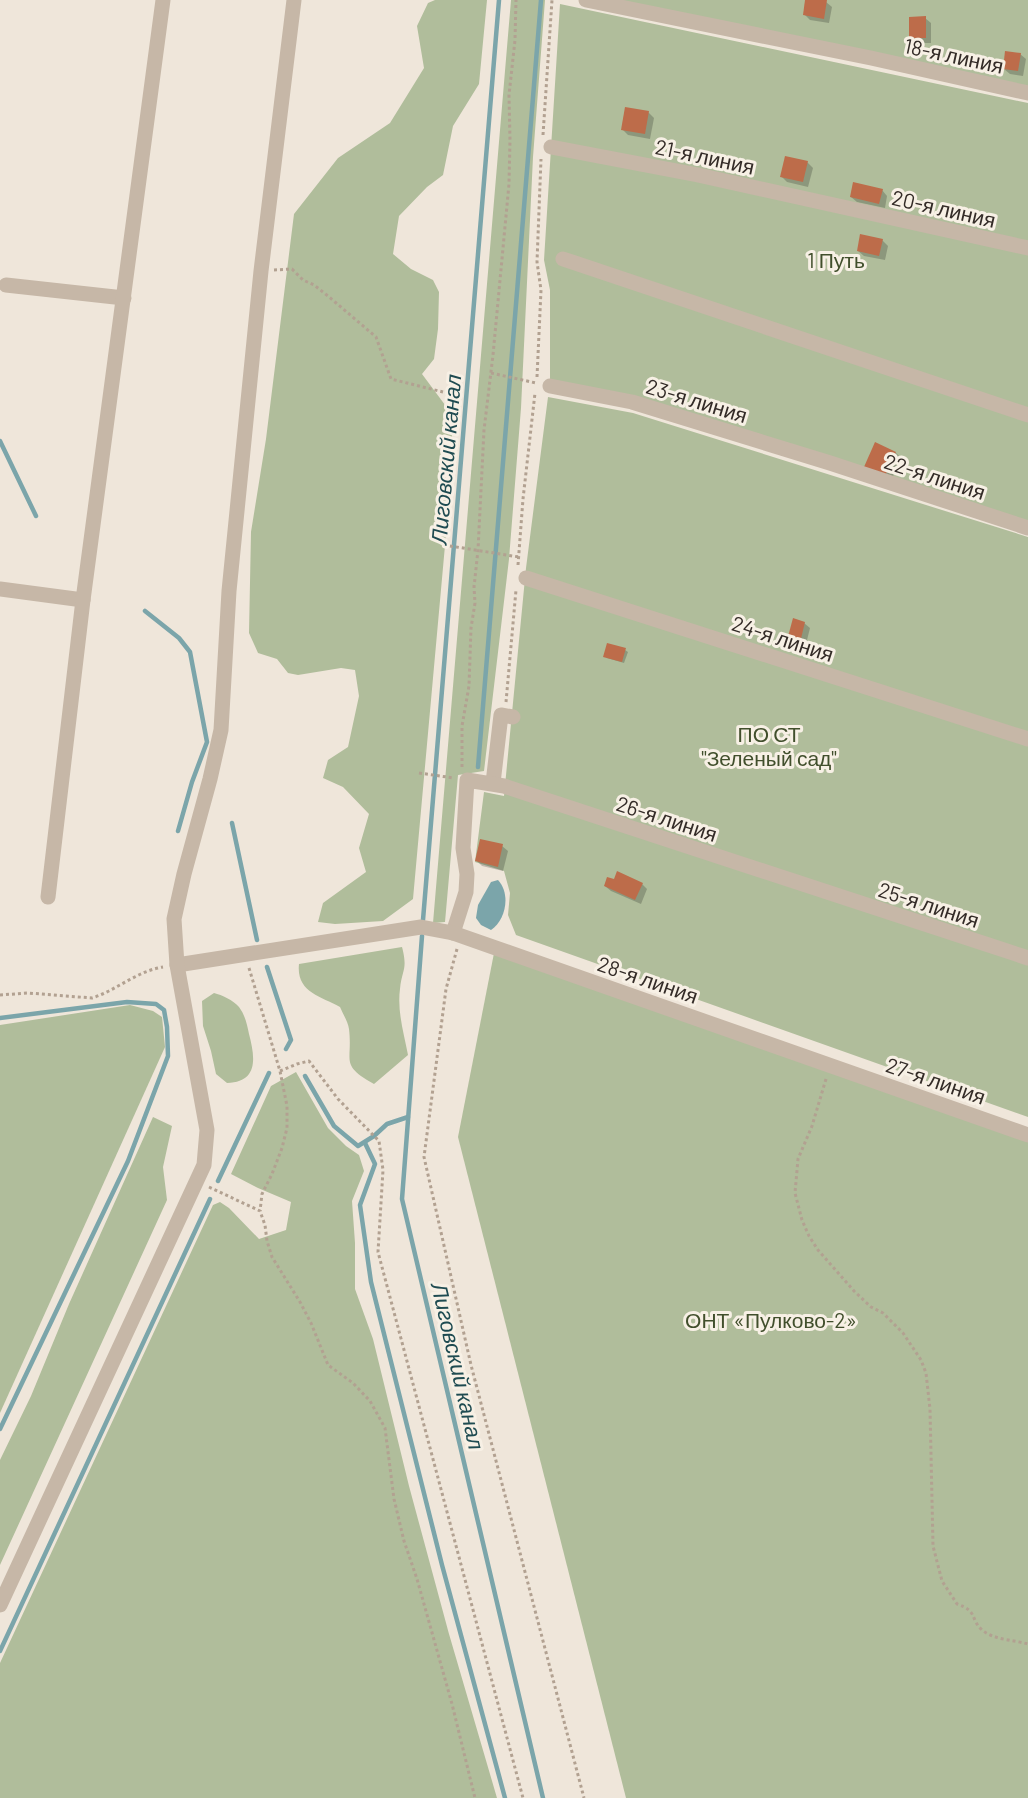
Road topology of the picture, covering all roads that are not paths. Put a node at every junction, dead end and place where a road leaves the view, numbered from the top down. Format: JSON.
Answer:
{"nodes":[{"id":1,"x":164,"y":0,"type":"edge"},
{"id":2,"x":294,"y":0,"type":"edge"},
{"id":3,"x":586,"y":0,"type":"edge"},
{"id":4,"x":1028,"y":93,"type":"edge"},
{"id":5,"x":545,"y":150,"type":"road end"},
{"id":6,"x":851,"y":208,"type":"joint"},
{"id":7,"x":1028,"y":248,"type":"edge"},
{"id":8,"x":562,"y":259,"type":"dead end"},
{"id":9,"x":6,"y":285,"type":"dead end"},
{"id":10,"x":124,"y":298,"type":"junction"},
{"id":11,"x":550,"y":386,"type":"dead end"},
{"id":12,"x":1028,"y":415,"type":"edge"},
{"id":13,"x":830,"y":463,"type":"joint"},
{"id":14,"x":1028,"y":528,"type":"edge"},
{"id":15,"x":520,"y":577,"type":"road end"},
{"id":16,"x":0,"y":589,"type":"edge"},
{"id":17,"x":83,"y":600,"type":"junction"},
{"id":18,"x":507,"y":716,"type":"road end"},
{"id":19,"x":1028,"y":739,"type":"edge"},
{"id":20,"x":499,"y":785,"type":"junction"},
{"id":21,"x":816,"y":889,"type":"joint"},
{"id":22,"x":48,"y":897,"type":"dead end"},
{"id":23,"x":453,"y":933,"type":"junction"},
{"id":24,"x":1028,"y":958,"type":"edge"},
{"id":25,"x":177,"y":965,"type":"junction"},
{"id":26,"x":830,"y":1065,"type":"joint"},
{"id":27,"x":1028,"y":1135,"type":"edge"},
{"id":28,"x":0,"y":1605,"type":"edge"}],
"edges":[{"from":1,"to":10,"type":"lane"},
{"from":2,"to":25,"type":"lane"},
{"from":3,"to":4,"type":"lane","name":"18-я линия"},
{"from":5,"to":6,"type":"lane","name":"21-я линия"},
{"from":6,"to":7,"type":"lane","name":"20-я линия"},
{"from":8,"to":12,"type":"lane"},
{"from":9,"to":10,"type":"lane"},
{"from":10,"to":17,"type":"lane"},
{"from":11,"to":13,"type":"lane","name":"23-я линия"},
{"from":13,"to":14,"type":"lane","name":"22-я линия"},
{"from":15,"to":19,"type":"lane","name":"24-я линия"},
{"from":16,"to":17,"type":"lane"},
{"from":17,"to":22,"type":"lane"},
{"from":18,"to":20,"type":"lane"},
{"from":20,"to":21,"type":"lane","name":"26-я линия"},
{"from":20,"to":23,"type":"lane","name":"26-я линия"},
{"from":21,"to":24,"type":"lane","name":"25-я линия"},
{"from":23,"to":25,"type":"lane","name":"28-я линия"},
{"from":23,"to":26,"type":"lane","name":"28-я линия"},
{"from":25,"to":28,"type":"lane"},
{"from":26,"to":27,"type":"lane","name":"27-я линия"}]}
